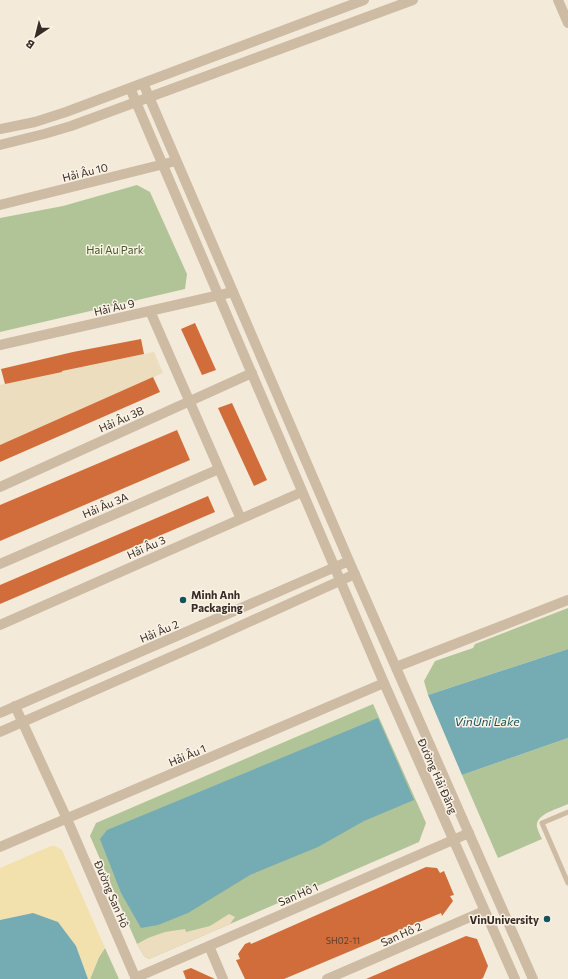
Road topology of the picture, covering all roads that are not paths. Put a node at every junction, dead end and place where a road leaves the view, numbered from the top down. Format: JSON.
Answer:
{"nodes":[{"id":1,"x":364,"y":0,"type":"edge"},
{"id":2,"x":413,"y":0,"type":"edge"},
{"id":3,"x":558,"y":0,"type":"edge"},
{"id":4,"x":568,"y":23,"type":"edge"},
{"id":5,"x":143,"y":83,"type":"junction"},
{"id":6,"x":130,"y":88,"type":"junction"},
{"id":7,"x":149,"y":97,"type":"junction"},
{"id":8,"x":136,"y":102,"type":"junction"},
{"id":9,"x":2,"y":126,"type":"edge"},
{"id":10,"x":19,"y":140,"type":"junction"},
{"id":11,"x":0,"y":145,"type":"edge"},
{"id":12,"x":176,"y":161,"type":"junction"},
{"id":13,"x":163,"y":165,"type":"junction"},
{"id":14,"x":0,"y":205,"type":"edge"},
{"id":15,"x":233,"y":292,"type":"junction"},
{"id":16,"x":219,"y":295,"type":"junction"},
{"id":17,"x":150,"y":311,"type":"junction"},
{"id":18,"x":0,"y":345,"type":"edge"},
{"id":19,"x":252,"y":373,"type":"junction"},
{"id":20,"x":190,"y":401,"type":"junction"},
{"id":21,"x":219,"y":469,"type":"junction"},
{"id":22,"x":0,"y":487,"type":"edge"},
{"id":23,"x":302,"y":492,"type":"junction"},
{"id":24,"x":241,"y":518,"type":"junction"},
{"id":25,"x":349,"y":561,"type":"junction"},
{"id":26,"x":0,"y":564,"type":"edge"},
{"id":27,"x":335,"y":567,"type":"junction"},
{"id":28,"x":355,"y":574,"type":"junction"},
{"id":29,"x":341,"y":581,"type":"junction"},
{"id":30,"x":568,"y":600,"type":"edge"},
{"id":31,"x":0,"y":625,"type":"edge"},
{"id":32,"x":396,"y":667,"type":"junction"},
{"id":33,"x":384,"y":683,"type":"junction"},
{"id":34,"x":15,"y":706,"type":"junction"},
{"id":35,"x":0,"y":713,"type":"edge"},
{"id":36,"x":22,"y":722,"type":"junction"},
{"id":37,"x":0,"y":732,"type":"edge"},
{"id":38,"x":568,"y":812,"type":"edge"},
{"id":39,"x":67,"y":819,"type":"junction"},
{"id":40,"x":469,"y":833,"type":"junction"},
{"id":41,"x":453,"y":840,"type":"junction"},
{"id":42,"x":0,"y":847,"type":"edge"},
{"id":43,"x":568,"y":883,"type":"edge"},
{"id":44,"x":484,"y":911,"type":"junction"},
{"id":45,"x":209,"y":946,"type":"junction"},
{"id":46,"x":136,"y":978,"type":"edge"},
{"id":47,"x":223,"y":979,"type":"edge"},
{"id":48,"x":327,"y":979,"type":"edge"},
{"id":49,"x":515,"y":979,"type":"edge"},
{"id":50,"x":533,"y":979,"type":"edge"}],
"edges":[{"from":1,"to":5,"type":"street"},
{"from":2,"to":7,"type":"street"},
{"from":3,"to":4,"type":"street"},
{"from":5,"to":6,"type":"street"},
{"from":5,"to":7,"type":"street","name":"Đường Hải Đăng"},
{"from":6,"to":8,"type":"street","name":"Đường Hải Đăng"},
{"from":6,"to":9,"type":"street"},
{"from":7,"to":8,"type":"street"},
{"from":7,"to":12,"type":"street","name":"Đường Hải Đăng"},
{"from":8,"to":10,"type":"street"},
{"from":8,"to":13,"type":"street","name":"Đường Hải Đăng"},
{"from":9,"to":10,"type":"street"},
{"from":10,"to":11,"type":"street"},
{"from":12,"to":13,"type":"street","name":"Hải Âu 10"},
{"from":12,"to":15,"type":"street","name":"Đường Hải Đăng"},
{"from":13,"to":14,"type":"street","name":"Hải Âu 10"},
{"from":13,"to":16,"type":"street","name":"Đường Hải Đăng"},
{"from":15,"to":16,"type":"street","name":"Hải Âu 9"},
{"from":15,"to":25,"type":"street","name":"Đường Hải Đăng"},
{"from":16,"to":17,"type":"street","name":"Hải Âu 9"},
{"from":16,"to":19,"type":"street","name":"Đường Hải Đăng"},
{"from":17,"to":18,"type":"street","name":"Hải Âu 9"},
{"from":17,"to":20,"type":"street"},
{"from":19,"to":20,"type":"street","name":"Hải Âu 3B"},
{"from":19,"to":23,"type":"street","name":"Đường Hải Đăng"},
{"from":20,"to":21,"type":"street"},
{"from":20,"to":22,"type":"street","name":"Hải Âu 3B"},
{"from":21,"to":24,"type":"street"},
{"from":21,"to":26,"type":"street","name":"Hải Âu 3A"},
{"from":23,"to":24,"type":"street","name":"Hải Âu 3"},
{"from":23,"to":27,"type":"street","name":"Đường Hải Đăng"},
{"from":24,"to":31,"type":"street","name":"Hải Âu 3"},
{"from":25,"to":27,"type":"street","name":"Hải Âu 2"},
{"from":25,"to":28,"type":"street","name":"Đường Hải Đăng"},
{"from":27,"to":29,"type":"street","name":"Đường Hải Đăng"},
{"from":27,"to":34,"type":"street","name":"Hải Âu 2"},
{"from":28,"to":29,"type":"street"},
{"from":28,"to":32,"type":"street","name":"Đường Hải Đăng"},
{"from":29,"to":33,"type":"street","name":"Đường Hải Đăng"},
{"from":29,"to":36,"type":"street"},
{"from":30,"to":32,"type":"street"},
{"from":32,"to":40,"type":"street","name":"Đường Hải Đăng"},
{"from":33,"to":39,"type":"street","name":"Hải Âu 1"},
{"from":33,"to":41,"type":"street","name":"Đường Hải Đăng"},
{"from":34,"to":35,"type":"street","name":"Hải Âu 2"},
{"from":34,"to":36,"type":"street","name":"Đường San Hô"},
{"from":36,"to":37,"type":"street"},
{"from":36,"to":39,"type":"street","name":"Đường San Hô"},
{"from":38,"to":43,"type":"lane"},
{"from":39,"to":42,"type":"street","name":"Hải Âu 1"},
{"from":39,"to":46,"type":"street","name":"Đường San Hô"},
{"from":40,"to":41,"type":"street","name":"San Hô 1"},
{"from":40,"to":50,"type":"street","name":"Đường Hải Đăng"},
{"from":41,"to":44,"type":"street","name":"Đường Hải Đăng"},
{"from":41,"to":45,"type":"street","name":"San Hô 1"},
{"from":44,"to":48,"type":"street","name":"San Hô 2"},
{"from":44,"to":49,"type":"street","name":"Đường Hải Đăng"},
{"from":45,"to":46,"type":"street","name":"San Hô 1"},
{"from":45,"to":47,"type":"street"}]}
